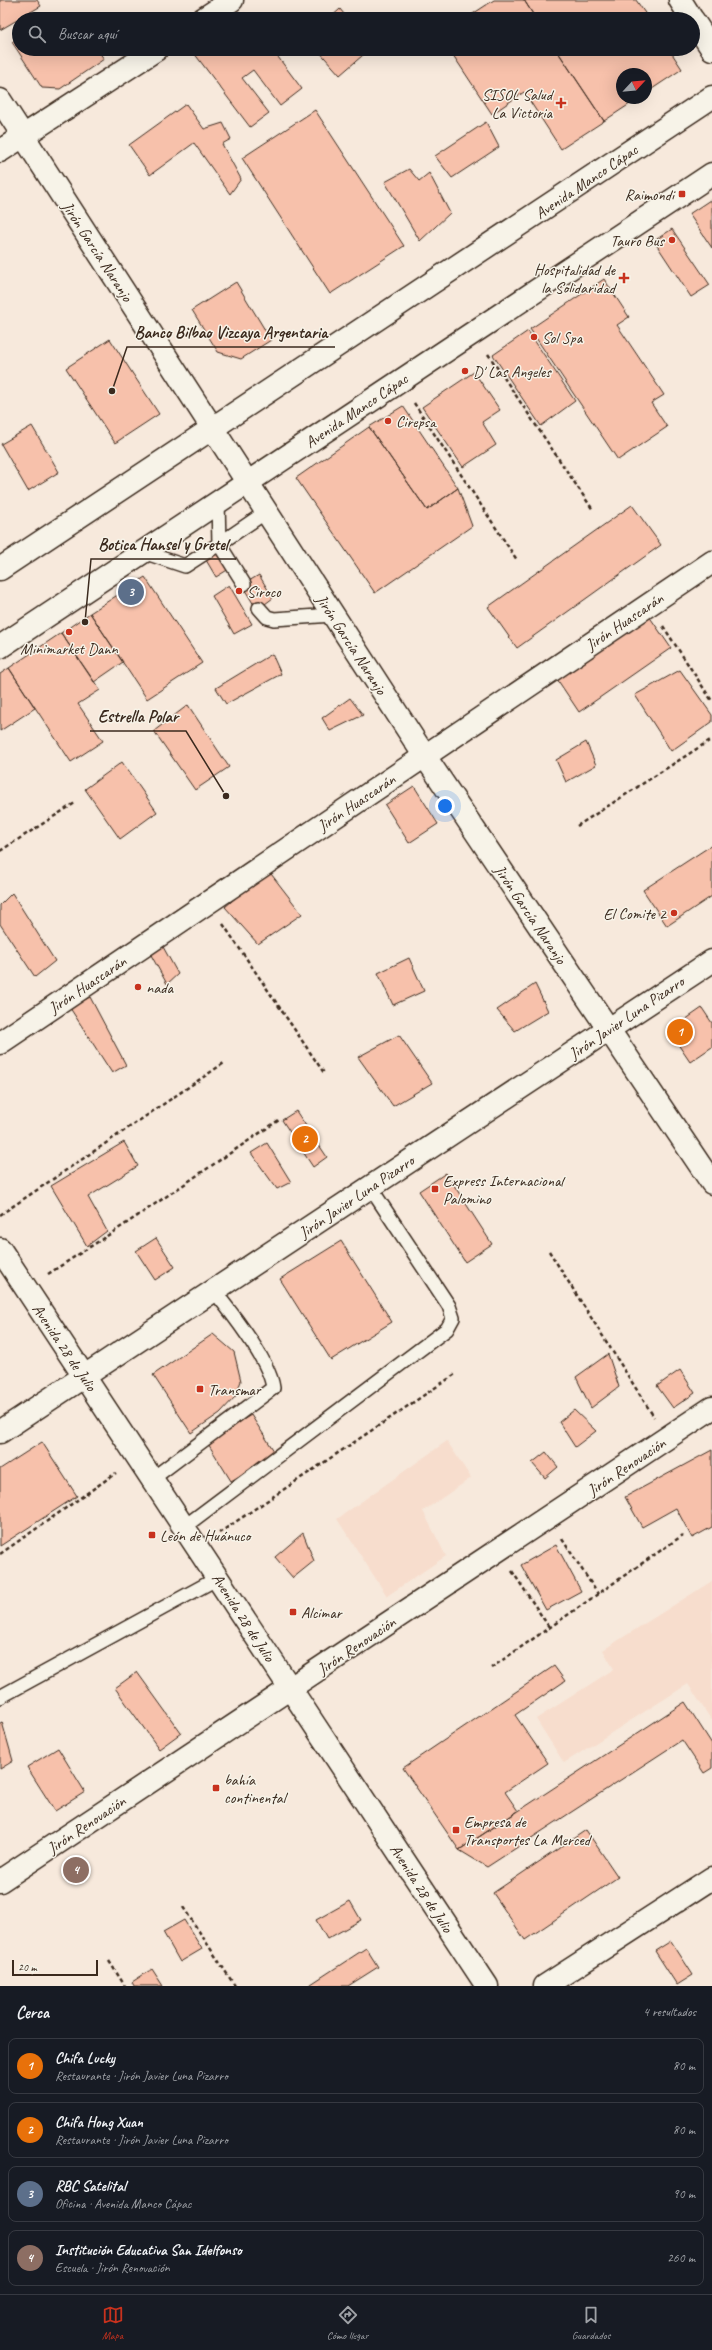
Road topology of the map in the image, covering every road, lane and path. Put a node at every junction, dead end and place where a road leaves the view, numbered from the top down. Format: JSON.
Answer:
{"nodes":[{"id":1,"x":232,"y":0,"type":"edge"},
{"id":2,"x":680,"y":0,"type":"edge"},
{"id":3,"x":214,"y":12,"type":"edge"},
{"id":4,"x":688,"y":12,"type":"edge"},
{"id":5,"x":700,"y":31,"type":"edge"},
{"id":6,"x":712,"y":49,"type":"edge"},
{"id":7,"x":146,"y":56,"type":"edge"},
{"id":8,"x":712,"y":97,"type":"edge"},
{"id":9,"x":0,"y":100,"type":"edge"},
{"id":10,"x":23,"y":136,"type":"junction"},
{"id":11,"x":0,"y":151,"type":"edge"},
{"id":12,"x":712,"y":174,"type":"edge"},
{"id":13,"x":473,"y":332,"type":"junction"},
{"id":14,"x":399,"y":381,"type":"junction"},
{"id":15,"x":213,"y":428,"type":"junction"},
{"id":16,"x":247,"y":483,"type":"junction"},
{"id":17,"x":218,"y":502,"type":"junction"},
{"id":18,"x":593,"y":510,"type":"dead end"},
{"id":19,"x":266,"y":512,"type":"junction"},
{"id":20,"x":219,"y":544,"type":"junction"},
{"id":21,"x":142,"y":552,"type":"junction"},
{"id":22,"x":517,"y":560,"type":"dead end"},
{"id":23,"x":712,"y":562,"type":"edge"},
{"id":24,"x":0,"y":569,"type":"edge"},
{"id":25,"x":244,"y":584,"type":"dead end"},
{"id":26,"x":649,"y":605,"type":"junction"},
{"id":27,"x":260,"y":608,"type":"dead end"},
{"id":28,"x":333,"y":615,"type":"junction"},
{"id":29,"x":0,"y":647,"type":"edge"},
{"id":30,"x":712,"y":701,"type":"edge"},
{"id":31,"x":712,"y":739,"type":"edge"},
{"id":32,"x":424,"y":756,"type":"junction"},
{"id":33,"x":74,"y":803,"type":"dead end"},
{"id":34,"x":577,"y":826,"type":"dead end"},
{"id":35,"x":0,"y":850,"type":"edge"},
{"id":36,"x":208,"y":902,"type":"junction"},
{"id":37,"x":712,"y":961,"type":"edge"},
{"id":38,"x":609,"y":1029,"type":"junction"},
{"id":39,"x":0,"y":1043,"type":"edge"},
{"id":40,"x":224,"y":1064,"type":"dead end"},
{"id":41,"x":324,"y":1073,"type":"dead end"},
{"id":42,"x":279,"y":1120,"type":"dead end"},
{"id":43,"x":712,"y":1183,"type":"edge"},
{"id":44,"x":370,"y":1187,"type":"junction"},
{"id":45,"x":0,"y":1215,"type":"edge"},
{"id":46,"x":0,"y":1249,"type":"edge"},
{"id":47,"x":550,"y":1251,"type":"dead end"},
{"id":48,"x":26,"y":1288,"type":"junction"},
{"id":49,"x":214,"y":1291,"type":"junction"},
{"id":50,"x":457,"y":1373,"type":"dead end"},
{"id":51,"x":84,"y":1376,"type":"junction"},
{"id":52,"x":712,"y":1408,"type":"edge"},
{"id":53,"x":0,"y":1432,"type":"edge"},
{"id":54,"x":668,"y":1438,"type":"junction"},
{"id":55,"x":138,"y":1457,"type":"junction"},
{"id":56,"x":152,"y":1479,"type":"junction"},
{"id":57,"x":548,"y":1517,"type":"junction"},
{"id":58,"x":184,"y":1527,"type":"junction"},
{"id":59,"x":683,"y":1534,"type":"dead end"},
{"id":60,"x":198,"y":1548,"type":"junction"},
{"id":61,"x":498,"y":1551,"type":"junction"},
{"id":62,"x":0,"y":1554,"type":"edge"},
{"id":63,"x":218,"y":1578,"type":"junction"},
{"id":64,"x":598,"y":1594,"type":"junction"},
{"id":65,"x":549,"y":1627,"type":"junction"},
{"id":66,"x":491,"y":1668,"type":"dead end"},
{"id":67,"x":290,"y":1689,"type":"junction"},
{"id":68,"x":0,"y":1697,"type":"edge"},
{"id":69,"x":712,"y":1878,"type":"edge"},
{"id":70,"x":0,"y":1881,"type":"edge"},
{"id":71,"x":183,"y":1907,"type":"dead end"},
{"id":72,"x":109,"y":1961,"type":"dead end"},
{"id":73,"x":125,"y":1986,"type":"edge"},
{"id":74,"x":235,"y":1986,"type":"edge"},
{"id":75,"x":487,"y":1986,"type":"edge"},
{"id":76,"x":544,"y":1986,"type":"edge"}],
"edges":[{"from":1,"to":3,"type":"street"},
{"from":2,"to":4,"type":"street"},
{"from":5,"to":6,"type":"street"},
{"from":7,"to":10,"type":"street"},
{"from":8,"to":15,"type":"street","name":"Avenida Manco Cápac"},
{"from":9,"to":10,"type":"street","name":"Jirón García Naranjo"},
{"from":10,"to":11,"type":"street"},
{"from":10,"to":15,"type":"street","name":"Jirón García Naranjo"},
{"from":12,"to":13,"type":"street","name":"Avenida Manco Cápac"},
{"from":13,"to":14,"type":"street","name":"Avenida Manco Cápac"},
{"from":13,"to":18,"type":"path"},
{"from":14,"to":16,"type":"street","name":"Avenida Manco Cápac"},
{"from":14,"to":22,"type":"path"},
{"from":15,"to":16,"type":"street","name":"Jirón García Naranjo"},
{"from":15,"to":24,"type":"street","name":"Avenida Manco Cápac"},
{"from":16,"to":17,"type":"street","name":"Avenida Manco Cápac"},
{"from":16,"to":19,"type":"street","name":"Jirón García Naranjo"},
{"from":17,"to":20,"type":"lane"},
{"from":17,"to":21,"type":"street","name":"Avenida Manco Cápac"},
{"from":19,"to":20,"type":"lane"},
{"from":19,"to":28,"type":"street","name":"Jirón García Naranjo"},
{"from":20,"to":21,"type":"lane"},
{"from":20,"to":25,"type":"lane"},
{"from":21,"to":29,"type":"street","name":"Avenida Manco Cápac"},
{"from":23,"to":26,"type":"street","name":"Jirón Huascarán"},
{"from":26,"to":30,"type":"path"},
{"from":26,"to":32,"type":"street","name":"Jirón Huascarán"},
{"from":27,"to":28,"type":"lane"},
{"from":28,"to":32,"type":"street","name":"Jirón García Naranjo"},
{"from":31,"to":34,"type":"path"},
{"from":32,"to":36,"type":"street","name":"Jirón Huascarán"},
{"from":32,"to":38,"type":"street","name":"Jirón García Naranjo"},
{"from":33,"to":35,"type":"path"},
{"from":36,"to":39,"type":"street","name":"Jirón Huascarán"},
{"from":36,"to":41,"type":"path"},
{"from":37,"to":38,"type":"street","name":"Jirón Javier Luna Pizarro"},
{"from":38,"to":43,"type":"street","name":"Jirón García Naranjo"},
{"from":38,"to":44,"type":"street","name":"Jirón Javier Luna Pizarro"},
{"from":40,"to":45,"type":"path"},
{"from":42,"to":48,"type":"path"},
{"from":44,"to":49,"type":"street","name":"Jirón Javier Luna Pizarro"},
{"from":44,"to":58,"type":"lane"},
{"from":46,"to":48,"type":"street","name":"Avenida 28 de Julio"},
{"from":47,"to":54,"type":"path"},
{"from":48,"to":51,"type":"street","name":"Avenida 28 de Julio"},
{"from":49,"to":51,"type":"street","name":"Jirón Javier Luna Pizarro"},
{"from":49,"to":56,"type":"lane"},
{"from":50,"to":60,"type":"path"},
{"from":51,"to":53,"type":"street","name":"Jirón Javier Luna Pizarro"},
{"from":51,"to":55,"type":"street","name":"Avenida 28 de Julio"},
{"from":52,"to":54,"type":"street","name":"Jirón Renovación"},
{"from":54,"to":57,"type":"street","name":"Jirón Renovación"},
{"from":55,"to":56,"type":"street","name":"Avenida 28 de Julio"},
{"from":55,"to":62,"type":"path"},
{"from":56,"to":58,"type":"street","name":"Avenida 28 de Julio"},
{"from":57,"to":61,"type":"street","name":"Jirón Renovación"},
{"from":57,"to":64,"type":"path"},
{"from":58,"to":60,"type":"street","name":"Avenida 28 de Julio"},
{"from":59,"to":64,"type":"path"},
{"from":60,"to":63,"type":"street","name":"Avenida 28 de Julio"},
{"from":61,"to":65,"type":"path"},
{"from":61,"to":67,"type":"street","name":"Jirón Renovación"},
{"from":63,"to":67,"type":"street","name":"Avenida 28 de Julio"},
{"from":63,"to":68,"type":"lane"},
{"from":64,"to":65,"type":"path"},
{"from":65,"to":66,"type":"path"},
{"from":67,"to":70,"type":"street","name":"Jirón Renovación"},
{"from":67,"to":75,"type":"street","name":"Avenida 28 de Julio"},
{"from":69,"to":76,"type":"street"},
{"from":71,"to":74,"type":"path"},
{"from":72,"to":73,"type":"path"}]}
